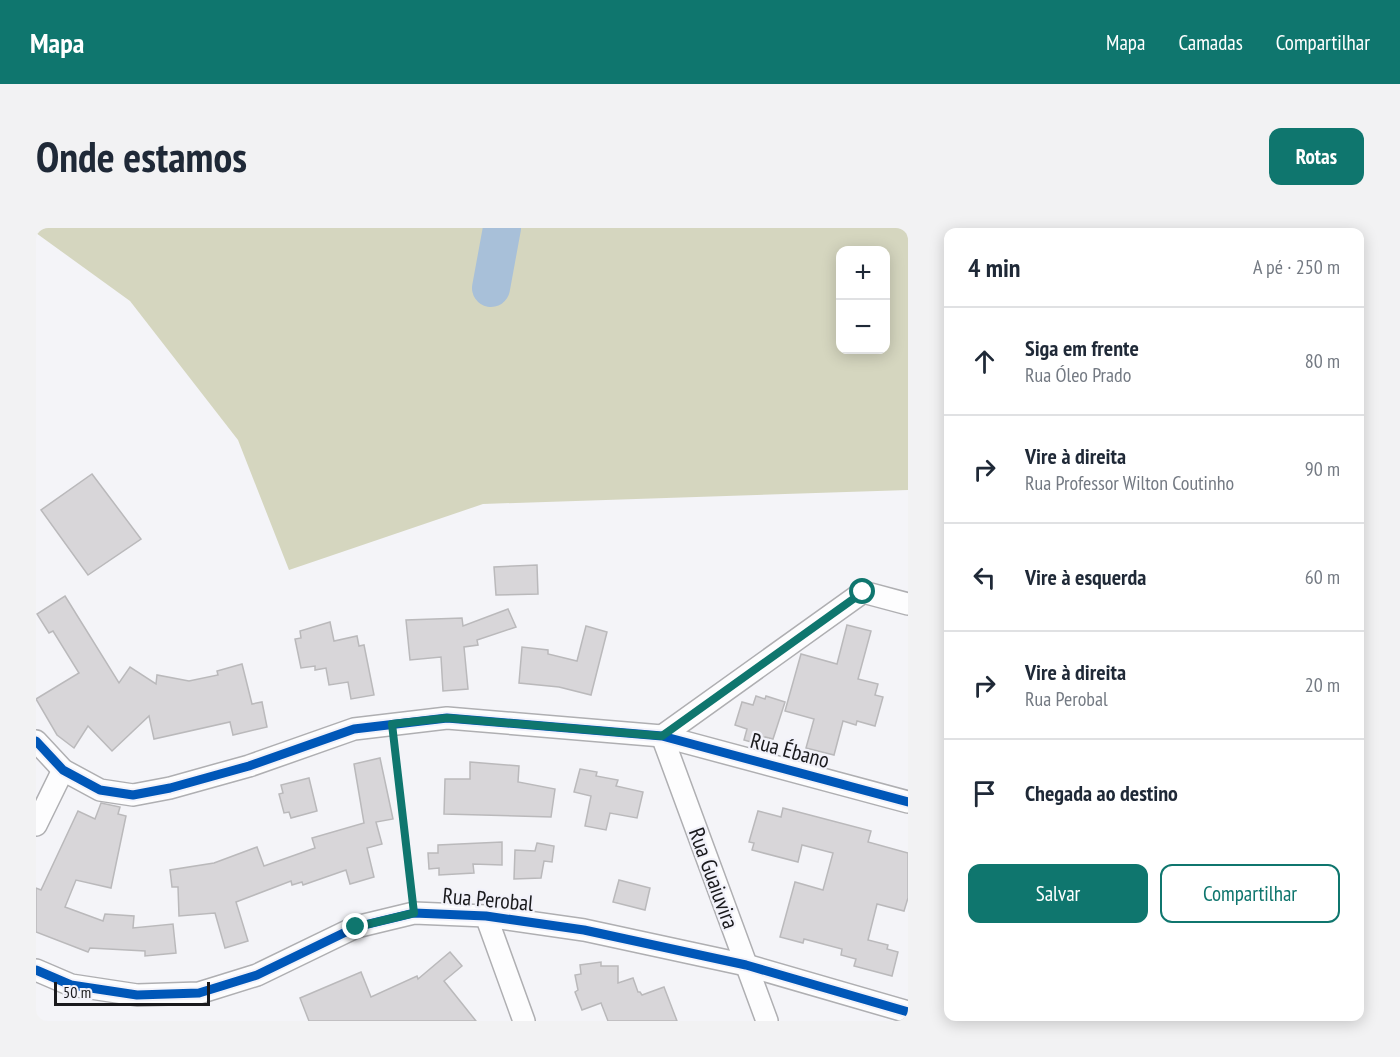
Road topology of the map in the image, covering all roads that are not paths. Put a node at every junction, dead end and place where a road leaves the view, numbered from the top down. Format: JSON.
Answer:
{"nodes":[{"id":1,"x":908,"y":604,"type":"edge"},
{"id":2,"x":662,"y":736,"type":"junction"},
{"id":3,"x":36,"y":741,"type":"edge"},
{"id":4,"x":63,"y":770,"type":"junction"},
{"id":5,"x":908,"y":802,"type":"edge"},
{"id":6,"x":36,"y":825,"type":"edge"},
{"id":7,"x":486,"y":916,"type":"junction"},
{"id":8,"x":746,"y":965,"type":"junction"},
{"id":9,"x":36,"y":970,"type":"edge"},
{"id":10,"x":908,"y":1012,"type":"edge"},
{"id":11,"x":524,"y":1021,"type":"edge"},
{"id":12,"x":767,"y":1021,"type":"edge"}],
"edges":[{"from":1,"to":2,"type":"street"},
{"from":2,"to":4,"type":"street","name":"Rua Ébano"},
{"from":2,"to":5,"type":"street","name":"Rua Ébano"},
{"from":2,"to":8,"type":"street","name":"Rua Guaiuvira"},
{"from":3,"to":4,"type":"street","name":"Rua Ébano"},
{"from":4,"to":6,"type":"street"},
{"from":7,"to":8,"type":"street","name":"Rua Perobal"},
{"from":7,"to":9,"type":"street","name":"Rua Perobal"},
{"from":7,"to":11,"type":"street"},
{"from":8,"to":10,"type":"street","name":"Rua Perobal"},
{"from":8,"to":12,"type":"street","name":"Rua Guaiuvira"}]}
